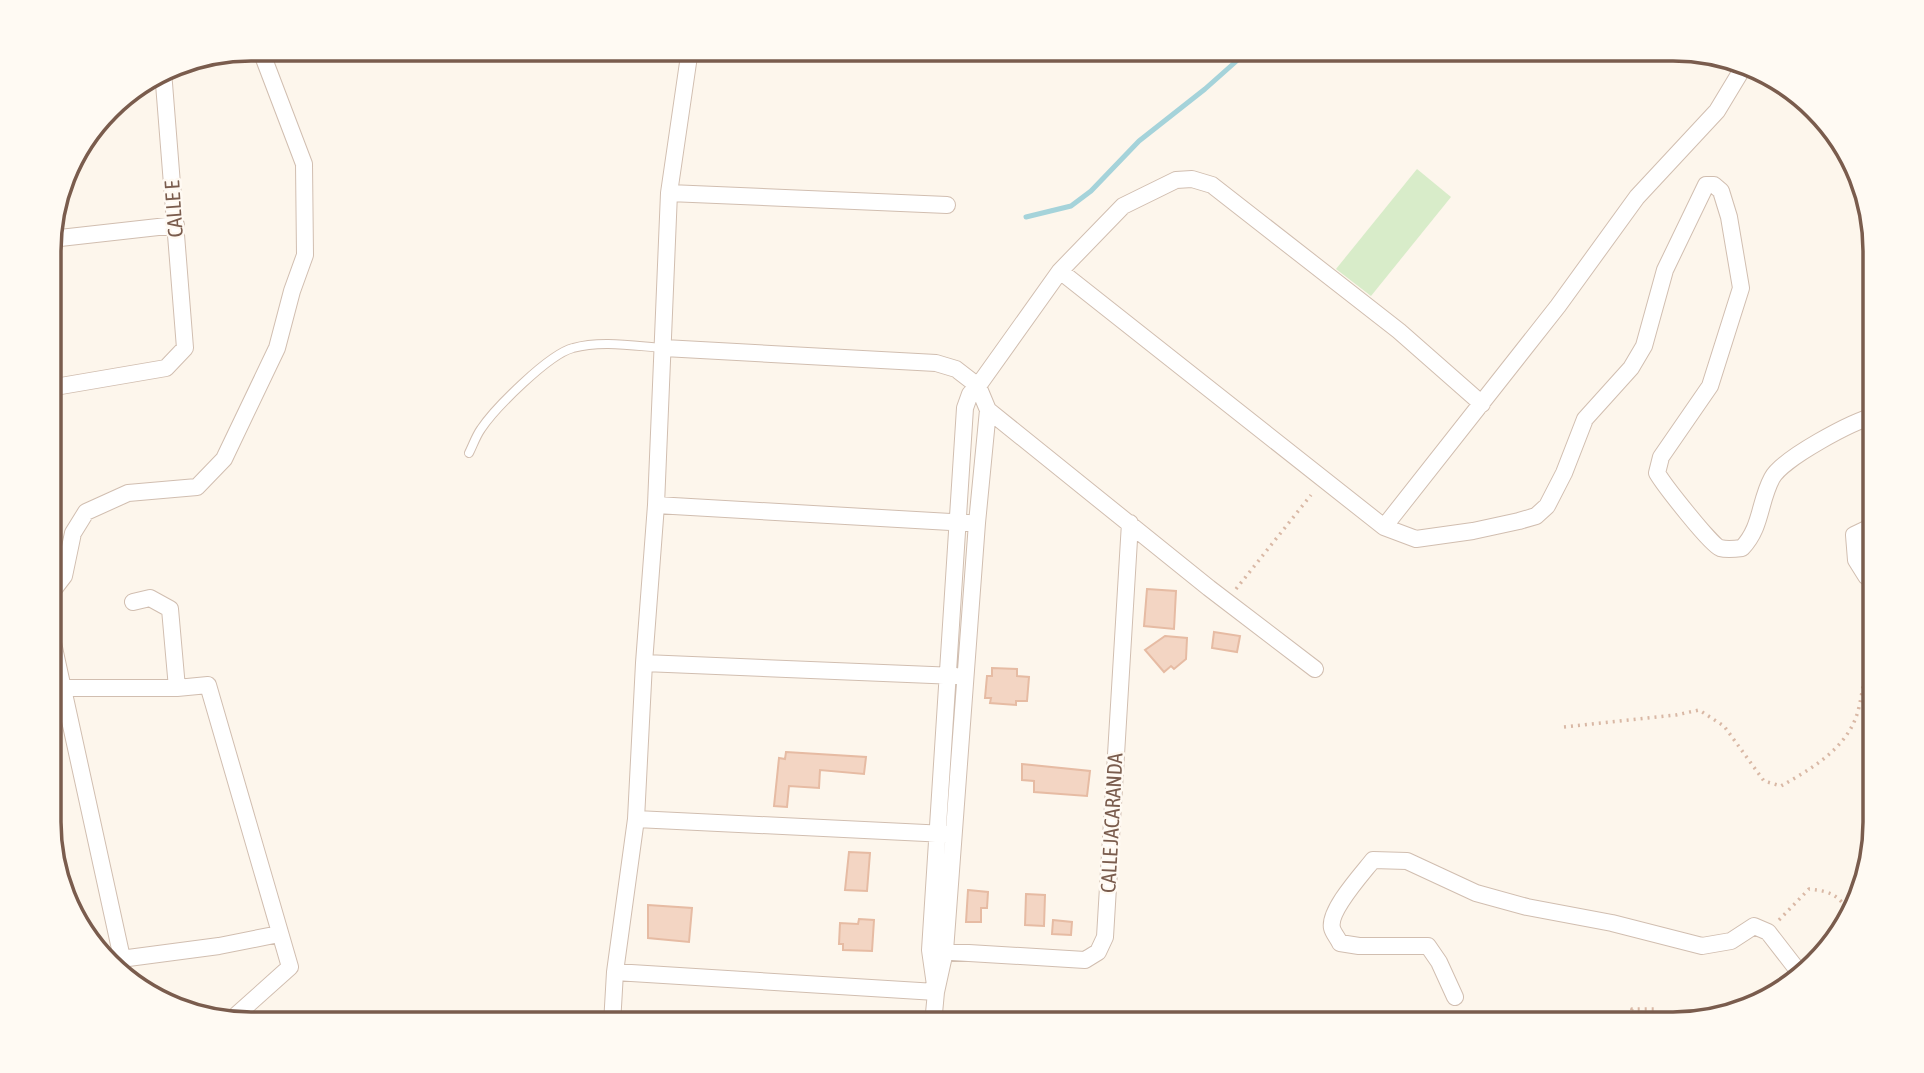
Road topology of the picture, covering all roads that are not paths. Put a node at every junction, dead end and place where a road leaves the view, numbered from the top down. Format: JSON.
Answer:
{"nodes":[{"id":1,"x":265,"y":61,"type":"edge"},
{"id":2,"x":688,"y":61,"type":"edge"},
{"id":3,"x":1739,"y":74,"type":"edge"},
{"id":4,"x":164,"y":83,"type":"edge"},
{"id":5,"x":670,"y":193,"type":"junction"},
{"id":6,"x":947,"y":205,"type":"dead end"},
{"id":7,"x":176,"y":225,"type":"junction"},
{"id":8,"x":62,"y":238,"type":"edge"},
{"id":9,"x":1060,"y":271,"type":"junction"},
{"id":10,"x":664,"y":348,"type":"junction"},
{"id":11,"x":61,"y":386,"type":"edge"},
{"id":12,"x":978,"y":386,"type":"junction"},
{"id":13,"x":1482,"y":404,"type":"junction"},
{"id":14,"x":988,"y":410,"type":"junction"},
{"id":15,"x":1862,"y":422,"type":"edge"},
{"id":16,"x":469,"y":453,"type":"dead end"},
{"id":17,"x":656,"y":505,"type":"junction"},
{"id":18,"x":957,"y":523,"type":"junction"},
{"id":19,"x":977,"y":523,"type":"junction"},
{"id":20,"x":1130,"y":523,"type":"junction"},
{"id":21,"x":1384,"y":527,"type":"junction"},
{"id":22,"x":1862,"y":531,"type":"edge"},
{"id":23,"x":1862,"y":570,"type":"edge"},
{"id":24,"x":61,"y":580,"type":"edge"},
{"id":25,"x":133,"y":603,"type":"dead end"},
{"id":26,"x":644,"y":663,"type":"junction"},
{"id":27,"x":1315,"y":669,"type":"dead end"},
{"id":28,"x":948,"y":676,"type":"junction"},
{"id":29,"x":966,"y":676,"type":"junction"},
{"id":30,"x":61,"y":683,"type":"edge"},
{"id":31,"x":62,"y":688,"type":"junction"},
{"id":32,"x":177,"y":688,"type":"junction"},
{"id":33,"x":636,"y":819,"type":"junction"},
{"id":34,"x":937,"y":833,"type":"junction"},
{"id":35,"x":955,"y":834,"type":"junction"},
{"id":36,"x":279,"y":934,"type":"junction"},
{"id":37,"x":938,"y":951,"type":"junction"},
{"id":38,"x":115,"y":954,"type":"edge"},
{"id":39,"x":120,"y":958,"type":"edge"},
{"id":40,"x":1795,"y":966,"type":"edge"},
{"id":41,"x":615,"y":972,"type":"junction"},
{"id":42,"x":936,"y":992,"type":"junction"},
{"id":43,"x":1455,"y":997,"type":"dead end"},
{"id":44,"x":241,"y":1011,"type":"edge"},
{"id":45,"x":613,"y":1012,"type":"edge"},
{"id":46,"x":934,"y":1012,"type":"edge"}],
"edges":[{"from":1,"to":24,"type":"street"},
{"from":2,"to":5,"type":"street"},
{"from":3,"to":13,"type":"street"},
{"from":4,"to":7,"type":"street","name":"CALLE E"},
{"from":5,"to":6,"type":"street"},
{"from":5,"to":10,"type":"street"},
{"from":7,"to":8,"type":"street"},
{"from":7,"to":11,"type":"street","name":"CALLE E"},
{"from":9,"to":12,"type":"street"},
{"from":9,"to":13,"type":"street"},
{"from":9,"to":21,"type":"street"},
{"from":10,"to":12,"type":"street"},
{"from":10,"to":16,"type":"lane"},
{"from":10,"to":17,"type":"street"},
{"from":12,"to":14,"type":"street"},
{"from":12,"to":18,"type":"street"},
{"from":13,"to":21,"type":"street"},
{"from":14,"to":19,"type":"street"},
{"from":14,"to":20,"type":"street"},
{"from":15,"to":21,"type":"street"},
{"from":17,"to":18,"type":"street"},
{"from":17,"to":26,"type":"street"},
{"from":18,"to":19,"type":"street"},
{"from":18,"to":28,"type":"street"},
{"from":19,"to":29,"type":"street"},
{"from":20,"to":27,"type":"street"},
{"from":20,"to":37,"type":"street","name":"CALLE JACARANDA"},
{"from":22,"to":23,"type":"street"},
{"from":25,"to":32,"type":"street"},
{"from":26,"to":28,"type":"street"},
{"from":26,"to":33,"type":"street"},
{"from":28,"to":29,"type":"street"},
{"from":28,"to":34,"type":"street"},
{"from":29,"to":35,"type":"street"},
{"from":30,"to":31,"type":"street"},
{"from":31,"to":32,"type":"street"},
{"from":31,"to":38,"type":"street"},
{"from":32,"to":36,"type":"street"},
{"from":33,"to":34,"type":"street"},
{"from":33,"to":41,"type":"street"},
{"from":34,"to":35,"type":"street"},
{"from":34,"to":37,"type":"street"},
{"from":35,"to":37,"type":"street"},
{"from":36,"to":39,"type":"street"},
{"from":36,"to":44,"type":"street"},
{"from":37,"to":42,"type":"street"},
{"from":40,"to":43,"type":"street"},
{"from":41,"to":42,"type":"street"},
{"from":41,"to":45,"type":"street"},
{"from":42,"to":46,"type":"street"}]}
